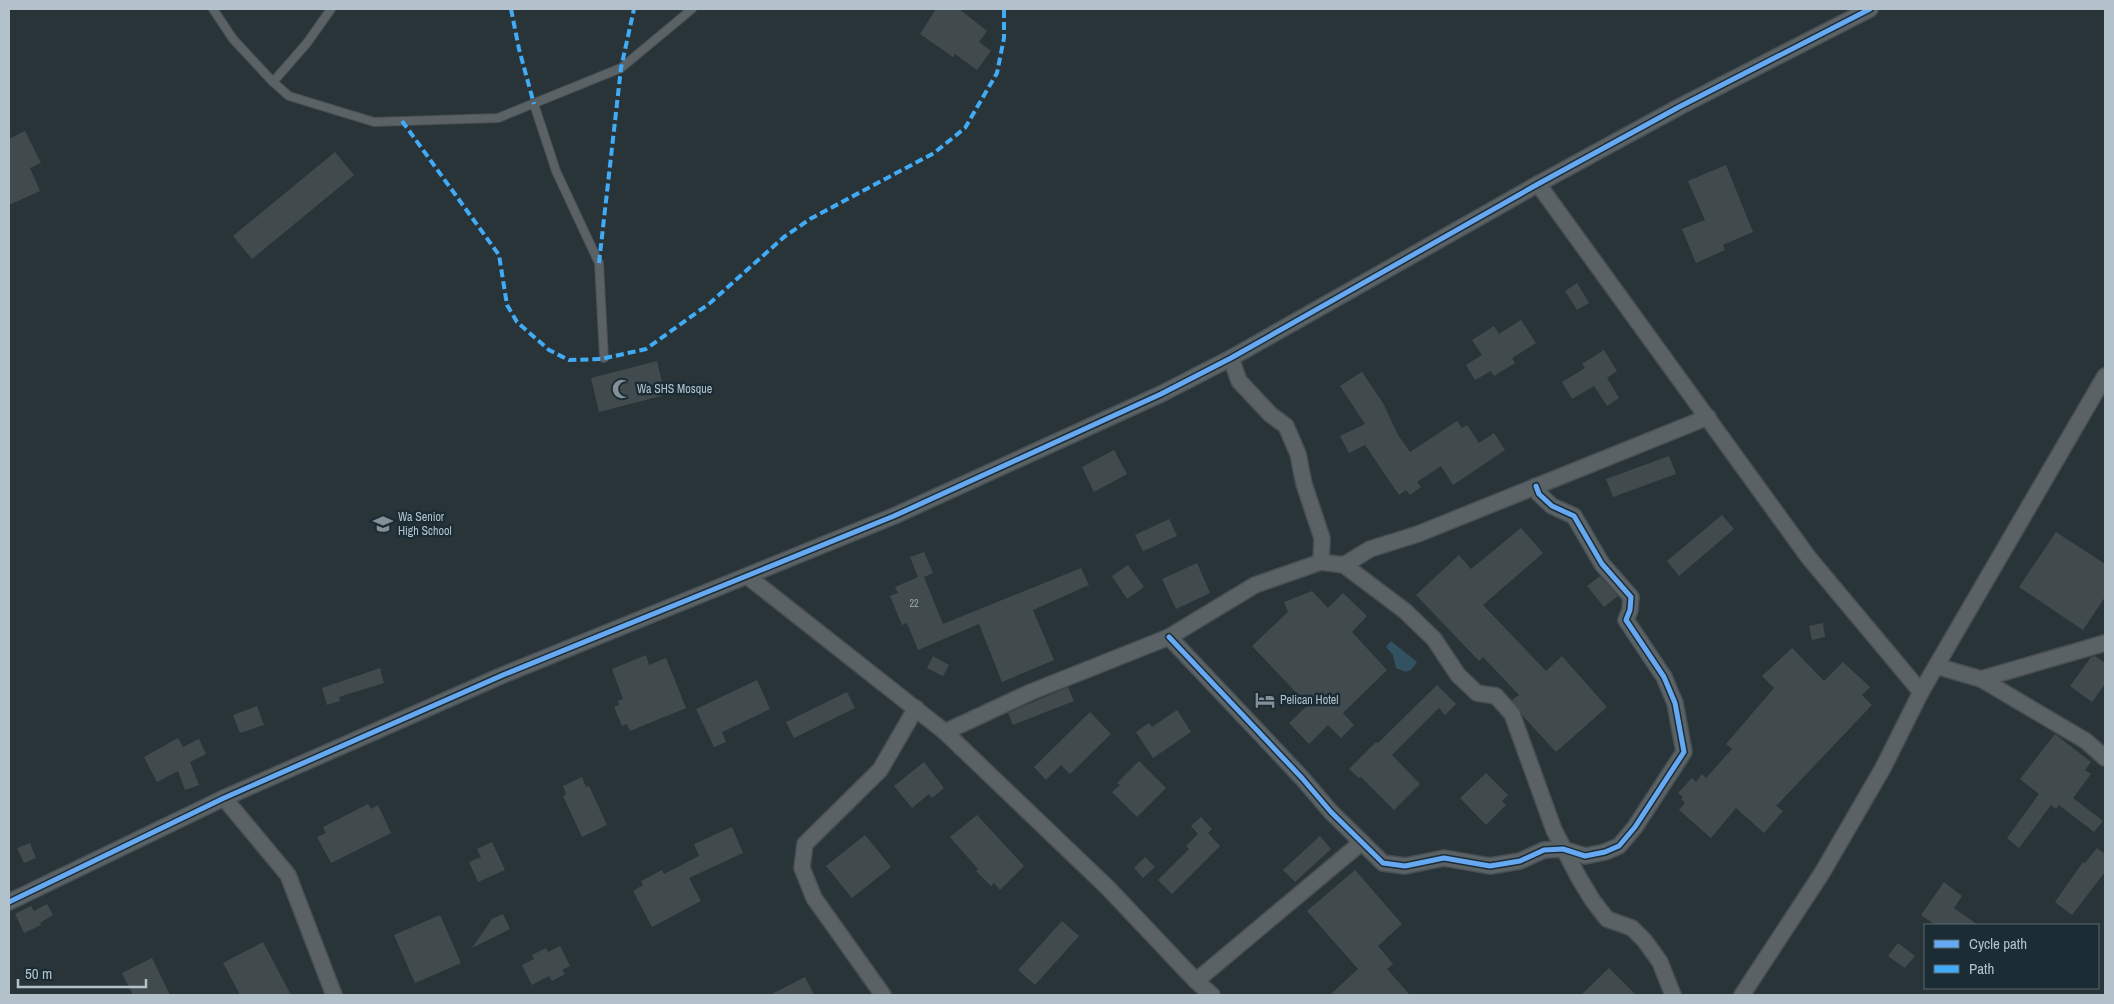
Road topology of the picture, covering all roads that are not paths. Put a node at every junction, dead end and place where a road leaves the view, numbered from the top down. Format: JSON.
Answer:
{"nodes":[{"id":1,"x":213,"y":9,"type":"edge"},
{"id":2,"x":331,"y":9,"type":"edge"},
{"id":3,"x":692,"y":9,"type":"edge"},
{"id":4,"x":1870,"y":9,"type":"edge"},
{"id":5,"x":273,"y":82,"type":"junction"},
{"id":6,"x":534,"y":104,"type":"junction"},
{"id":7,"x":1538,"y":184,"type":"junction"},
{"id":8,"x":604,"y":358,"type":"dead end"},
{"id":9,"x":1231,"y":358,"type":"junction"},
{"id":10,"x":2105,"y":376,"type":"edge"},
{"id":11,"x":1708,"y":417,"type":"junction"},
{"id":12,"x":1536,"y":486,"type":"junction"},
{"id":13,"x":1321,"y":562,"type":"junction"},
{"id":14,"x":1344,"y":565,"type":"junction"},
{"id":15,"x":747,"y":576,"type":"junction"},
{"id":16,"x":1169,"y":636,"type":"junction"},
{"id":17,"x":2105,"y":643,"type":"edge"},
{"id":18,"x":1936,"y":666,"type":"junction"},
{"id":19,"x":1981,"y":679,"type":"junction"},
{"id":20,"x":1921,"y":692,"type":"junction"},
{"id":21,"x":916,"y":708,"type":"junction"},
{"id":22,"x":945,"y":732,"type":"junction"},
{"id":23,"x":2105,"y":758,"type":"edge"},
{"id":24,"x":224,"y":798,"type":"junction"},
{"id":25,"x":1362,"y":842,"type":"junction"},
{"id":26,"x":1563,"y":849,"type":"junction"},
{"id":27,"x":9,"y":902,"type":"edge"},
{"id":28,"x":1196,"y":981,"type":"junction"},
{"id":29,"x":334,"y":995,"type":"edge"},
{"id":30,"x":883,"y":995,"type":"edge"},
{"id":31,"x":1212,"y":995,"type":"edge"},
{"id":32,"x":1673,"y":995,"type":"edge"},
{"id":33,"x":1742,"y":995,"type":"edge"}],
"edges":[{"from":1,"to":5,"type":"lane"},
{"from":2,"to":5,"type":"lane"},
{"from":3,"to":6,"type":"lane"},
{"from":4,"to":7,"type":"street"},
{"from":5,"to":6,"type":"lane"},
{"from":6,"to":8,"type":"lane"},
{"from":7,"to":9,"type":"street"},
{"from":7,"to":11,"type":"street"},
{"from":9,"to":13,"type":"street"},
{"from":9,"to":15,"type":"street"},
{"from":10,"to":18,"type":"street"},
{"from":11,"to":12,"type":"street"},
{"from":11,"to":20,"type":"street"},
{"from":12,"to":14,"type":"street"},
{"from":12,"to":26,"type":"street"},
{"from":13,"to":14,"type":"street"},
{"from":13,"to":16,"type":"street"},
{"from":14,"to":26,"type":"street"},
{"from":15,"to":21,"type":"street"},
{"from":15,"to":24,"type":"street"},
{"from":16,"to":22,"type":"street"},
{"from":16,"to":25,"type":"street"},
{"from":17,"to":19,"type":"street"},
{"from":18,"to":19,"type":"street"},
{"from":18,"to":20,"type":"street"},
{"from":19,"to":23,"type":"street"},
{"from":20,"to":33,"type":"street"},
{"from":21,"to":22,"type":"street"},
{"from":21,"to":30,"type":"street"},
{"from":22,"to":28,"type":"street"},
{"from":24,"to":27,"type":"street"},
{"from":24,"to":29,"type":"street"},
{"from":25,"to":26,"type":"street"},
{"from":25,"to":28,"type":"street"},
{"from":26,"to":32,"type":"street"},
{"from":28,"to":31,"type":"street"}]}
